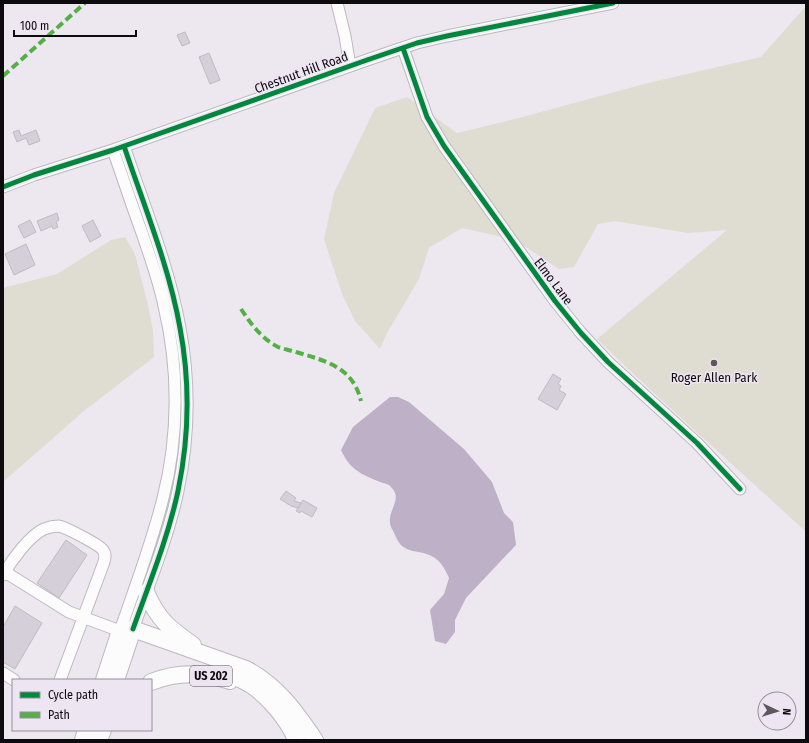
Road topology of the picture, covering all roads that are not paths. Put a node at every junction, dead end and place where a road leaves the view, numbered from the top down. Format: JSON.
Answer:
{"nodes":[{"id":1,"x":337,"y":3,"type":"edge"},
{"id":2,"x":613,"y":3,"type":"edge"},
{"id":3,"x":403,"y":48,"type":"junction"},
{"id":4,"x":350,"y":66,"type":"junction"},
{"id":5,"x":118,"y":148,"type":"junction"},
{"id":6,"x":3,"y":187,"type":"edge"},
{"id":7,"x":740,"y":489,"type":"dead end"},
{"id":8,"x":4,"y":574,"type":"edge"},
{"id":9,"x":146,"y":592,"type":"junction"},
{"id":10,"x":82,"y":617,"type":"junction"},
{"id":11,"x":127,"y":633,"type":"junction"},
{"id":12,"x":223,"y":661,"type":"junction"},
{"id":13,"x":3,"y":674,"type":"edge"},
{"id":14,"x":12,"y":679,"type":"edge"},
{"id":15,"x":60,"y":679,"type":"edge"},
{"id":16,"x":104,"y":679,"type":"edge"},
{"id":17,"x":116,"y":679,"type":"edge"},
{"id":18,"x":152,"y":682,"type":"edge"},
{"id":19,"x":267,"y":699,"type":"junction"},
{"id":20,"x":296,"y":740,"type":"edge"},
{"id":21,"x":315,"y":740,"type":"edge"}],
"edges":[{"from":1,"to":4,"type":"street"},
{"from":2,"to":3,"type":"street","name":"Chestnut Hill Road"},
{"from":3,"to":4,"type":"street","name":"Chestnut Hill Road"},
{"from":3,"to":7,"type":"street","name":"Elmo Lane"},
{"from":4,"to":5,"type":"street","name":"Chestnut Hill Road"},
{"from":5,"to":6,"type":"street","name":"Chestnut Hill Road"},
{"from":5,"to":9,"type":"street"},
{"from":5,"to":11,"type":"street"},
{"from":8,"to":10,"type":"street"},
{"from":8,"to":10,"type":"street"},
{"from":9,"to":11,"type":"street"},
{"from":9,"to":12,"type":"highway"},
{"from":10,"to":11,"type":"street"},
{"from":10,"to":15,"type":"street"},
{"from":11,"to":12,"type":"highway"},
{"from":11,"to":16,"type":"highway"},
{"from":11,"to":17,"type":"highway"},
{"from":11,"to":19,"type":"highway"},
{"from":12,"to":21,"type":"highway"},
{"from":13,"to":14,"type":"street"},
{"from":18,"to":19,"type":"highway","number":"US 202"},
{"from":19,"to":20,"type":"highway"}]}
